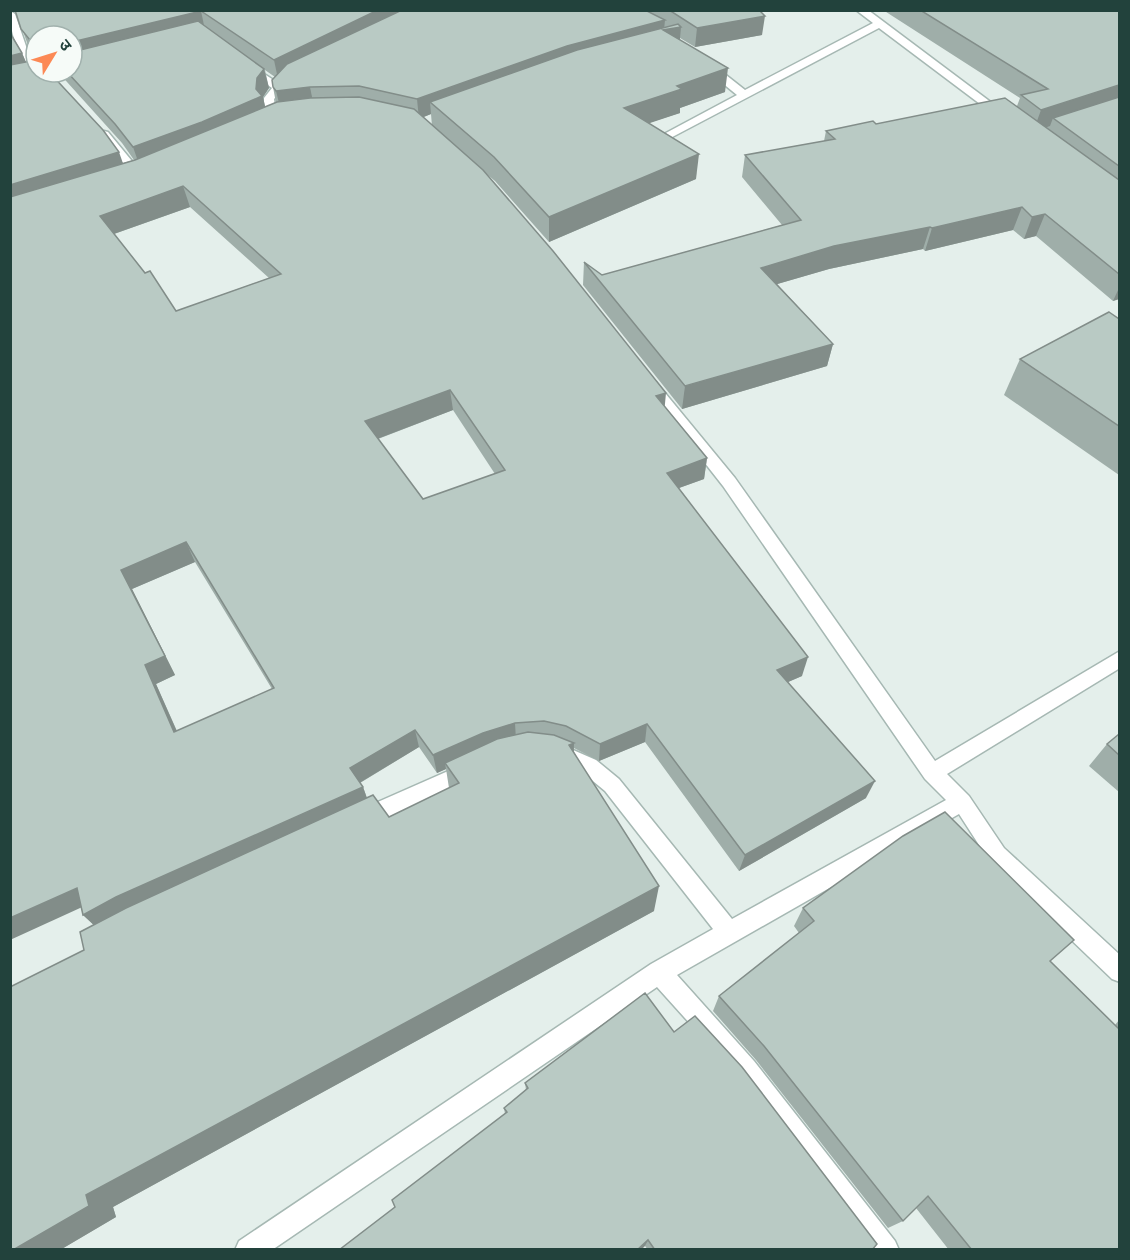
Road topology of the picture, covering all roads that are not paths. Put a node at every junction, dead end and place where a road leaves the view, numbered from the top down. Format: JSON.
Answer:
{"nodes":[{"id":1,"x":861,"y":10,"type":"edge"},
{"id":2,"x":10,"y":14,"type":"edge"},
{"id":3,"x":879,"y":24,"type":"junction"},
{"id":4,"x":24,"y":51,"type":"edge"},
{"id":5,"x":234,"y":57,"type":"edge"},
{"id":6,"x":703,"y":61,"type":"edge"},
{"id":7,"x":296,"y":75,"type":"edge"},
{"id":8,"x":279,"y":88,"type":"junction"},
{"id":9,"x":744,"y":95,"type":"junction"},
{"id":10,"x":278,"y":118,"type":"edge"},
{"id":11,"x":96,"y":124,"type":"edge"},
{"id":12,"x":1013,"y":124,"type":"edge"},
{"id":13,"x":655,"y":142,"type":"edge"},
{"id":14,"x":137,"y":175,"type":"edge"},
{"id":15,"x":641,"y":372,"type":"edge"},
{"id":16,"x":1119,"y":658,"type":"edge"},
{"id":17,"x":533,"y":750,"type":"edge"},
{"id":18,"x":494,"y":759,"type":"edge"},
{"id":19,"x":932,"y":773,"type":"junction"},
{"id":20,"x":962,"y":802,"type":"junction"},
{"id":21,"x":343,"y":828,"type":"edge"},
{"id":22,"x":729,"y":932,"type":"junction"},
{"id":23,"x":1119,"y":971,"type":"edge"},
{"id":24,"x":659,"y":972,"type":"junction"},
{"id":25,"x":248,"y":1250,"type":"edge"},
{"id":26,"x":886,"y":1250,"type":"edge"}],
"edges":[{"from":1,"to":3,"type":"street"},
{"from":2,"to":4,"type":"street"},
{"from":3,"to":9,"type":"street"},
{"from":3,"to":12,"type":"street"},
{"from":5,"to":8,"type":"street"},
{"from":6,"to":9,"type":"street"},
{"from":7,"to":8,"type":"street"},
{"from":8,"to":10,"type":"street"},
{"from":9,"to":13,"type":"street"},
{"from":11,"to":14,"type":"street"},
{"from":15,"to":19,"type":"street"},
{"from":16,"to":19,"type":"street"},
{"from":17,"to":22,"type":"street"},
{"from":18,"to":21,"type":"street"},
{"from":19,"to":20,"type":"street"},
{"from":20,"to":22,"type":"street"},
{"from":20,"to":23,"type":"street"},
{"from":22,"to":24,"type":"street"},
{"from":24,"to":25,"type":"street"},
{"from":24,"to":26,"type":"street"}]}
